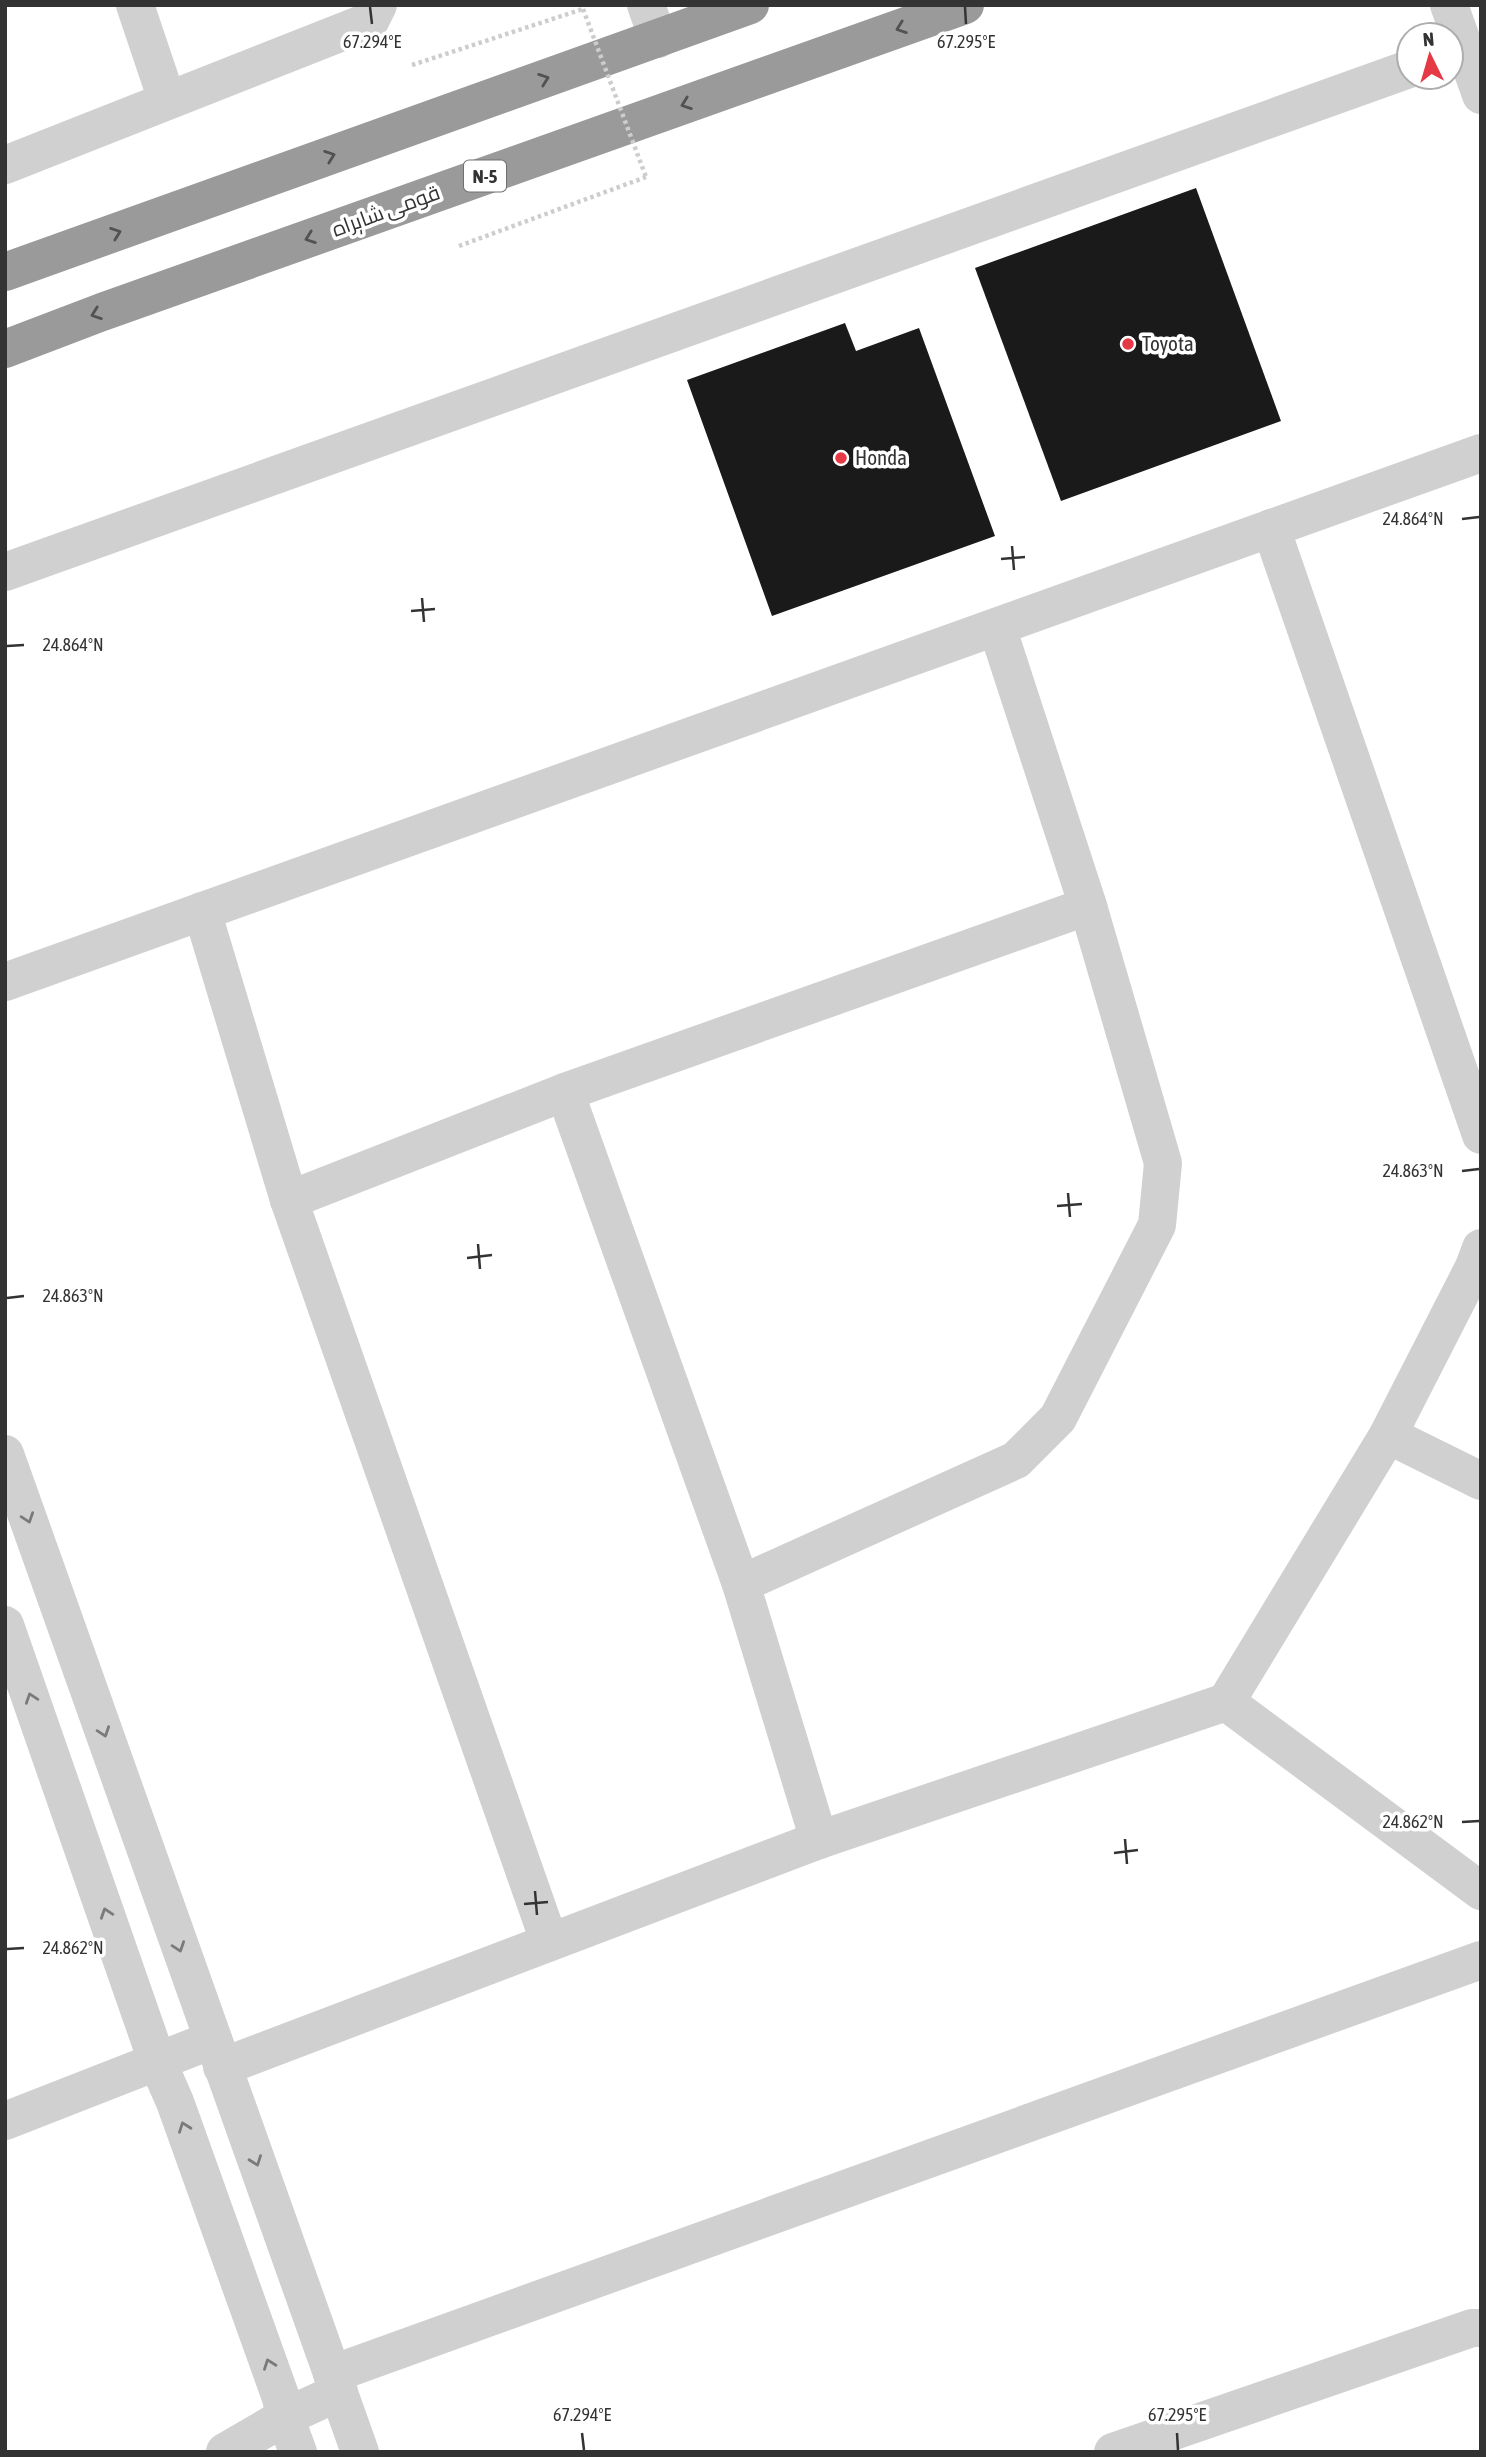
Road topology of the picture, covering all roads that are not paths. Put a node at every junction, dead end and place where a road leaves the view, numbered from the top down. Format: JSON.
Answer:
{"nodes":[{"id":1,"x":135,"y":5,"type":"edge"},
{"id":2,"x":378,"y":5,"type":"edge"},
{"id":3,"x":750,"y":5,"type":"edge"},
{"id":4,"x":965,"y":5,"type":"edge"},
{"id":5,"x":652,"y":22,"type":"edge"},
{"id":6,"x":1465,"y":65,"type":"edge"},
{"id":7,"x":1395,"y":74,"type":"edge"},
{"id":8,"x":1481,"y":95,"type":"edge"},
{"id":9,"x":167,"y":100,"type":"junction"},
{"id":10,"x":5,"y":165,"type":"edge"},
{"id":11,"x":7,"y":265,"type":"edge"},
{"id":12,"x":5,"y":349,"type":"edge"},
{"id":13,"x":1481,"y":453,"type":"edge"},
{"id":14,"x":1271,"y":528,"type":"junction"},
{"id":15,"x":5,"y":572,"type":"edge"},
{"id":16,"x":997,"y":627,"type":"junction"},
{"id":17,"x":1088,"y":906,"type":"junction"},
{"id":18,"x":202,"y":911,"type":"junction"},
{"id":19,"x":5,"y":982,"type":"edge"},
{"id":20,"x":565,"y":1092,"type":"junction"},
{"id":21,"x":1481,"y":1135,"type":"edge"},
{"id":22,"x":289,"y":1200,"type":"junction"},
{"id":23,"x":1481,"y":1248,"type":"edge"},
{"id":24,"x":1388,"y":1435,"type":"junction"},
{"id":25,"x":5,"y":1454,"type":"edge"},
{"id":26,"x":1481,"y":1481,"type":"edge"},
{"id":27,"x":741,"y":1584,"type":"junction"},
{"id":28,"x":5,"y":1625,"type":"edge"},
{"id":29,"x":1226,"y":1702,"type":"junction"},
{"id":30,"x":142,"y":1840,"type":"junction"},
{"id":31,"x":819,"y":1840,"type":"junction"},
{"id":32,"x":88,"y":1860,"type":"junction"},
{"id":33,"x":1481,"y":1891,"type":"edge"},
{"id":34,"x":549,"y":1941,"type":"junction"},
{"id":35,"x":1481,"y":1961,"type":"edge"},
{"id":36,"x":217,"y":2054,"type":"junction"},
{"id":37,"x":158,"y":2061,"type":"junction"},
{"id":38,"x":5,"y":2121,"type":"edge"},
{"id":39,"x":1481,"y":2328,"type":"edge"},
{"id":40,"x":335,"y":2383,"type":"junction"},
{"id":41,"x":292,"y":2434,"type":"edge"},
{"id":42,"x":225,"y":2452,"type":"edge"},
{"id":43,"x":360,"y":2452,"type":"edge"},
{"id":44,"x":1113,"y":2452,"type":"edge"}],
"edges":[{"from":1,"to":9,"type":"street"},
{"from":2,"to":9,"type":"street"},
{"from":3,"to":5,"type":"highway"},
{"from":4,"to":12,"type":"highway","name":"قومی شاہراہ","number":"N-5","one_way":true},
{"from":11,"to":5,"type":"highway","one_way":true},
{"from":6,"to":8,"type":"street"},
{"from":7,"to":15,"type":"street"},
{"from":9,"to":10,"type":"street"},
{"from":13,"to":14,"type":"street"},
{"from":14,"to":16,"type":"street"},
{"from":14,"to":21,"type":"street"},
{"from":16,"to":17,"type":"street"},
{"from":16,"to":18,"type":"street"},
{"from":17,"to":20,"type":"street"},
{"from":17,"to":27,"type":"street"},
{"from":18,"to":19,"type":"street"},
{"from":18,"to":22,"type":"street"},
{"from":20,"to":22,"type":"street"},
{"from":20,"to":27,"type":"street"},
{"from":22,"to":34,"type":"street"},
{"from":23,"to":24,"type":"street"},
{"from":24,"to":26,"type":"street"},
{"from":24,"to":29,"type":"street"},
{"from":25,"to":30,"type":"street","one_way":true},
{"from":27,"to":31,"type":"street"},
{"from":32,"to":28,"type":"street","one_way":true},
{"from":29,"to":31,"type":"street"},
{"from":29,"to":33,"type":"street"},
{"from":30,"to":32,"type":"street"},
{"from":30,"to":36,"type":"street","one_way":true},
{"from":31,"to":34,"type":"street"},
{"from":37,"to":32,"type":"street","one_way":true},
{"from":34,"to":36,"type":"street"},
{"from":35,"to":40,"type":"street"},
{"from":36,"to":37,"type":"street"},
{"from":36,"to":40,"type":"street","one_way":true},
{"from":37,"to":38,"type":"street"},
{"from":41,"to":37,"type":"street","one_way":true},
{"from":39,"to":44,"type":"street"},
{"from":40,"to":41,"type":"street"},
{"from":40,"to":43,"type":"street"},
{"from":41,"to":42,"type":"street"}]}
